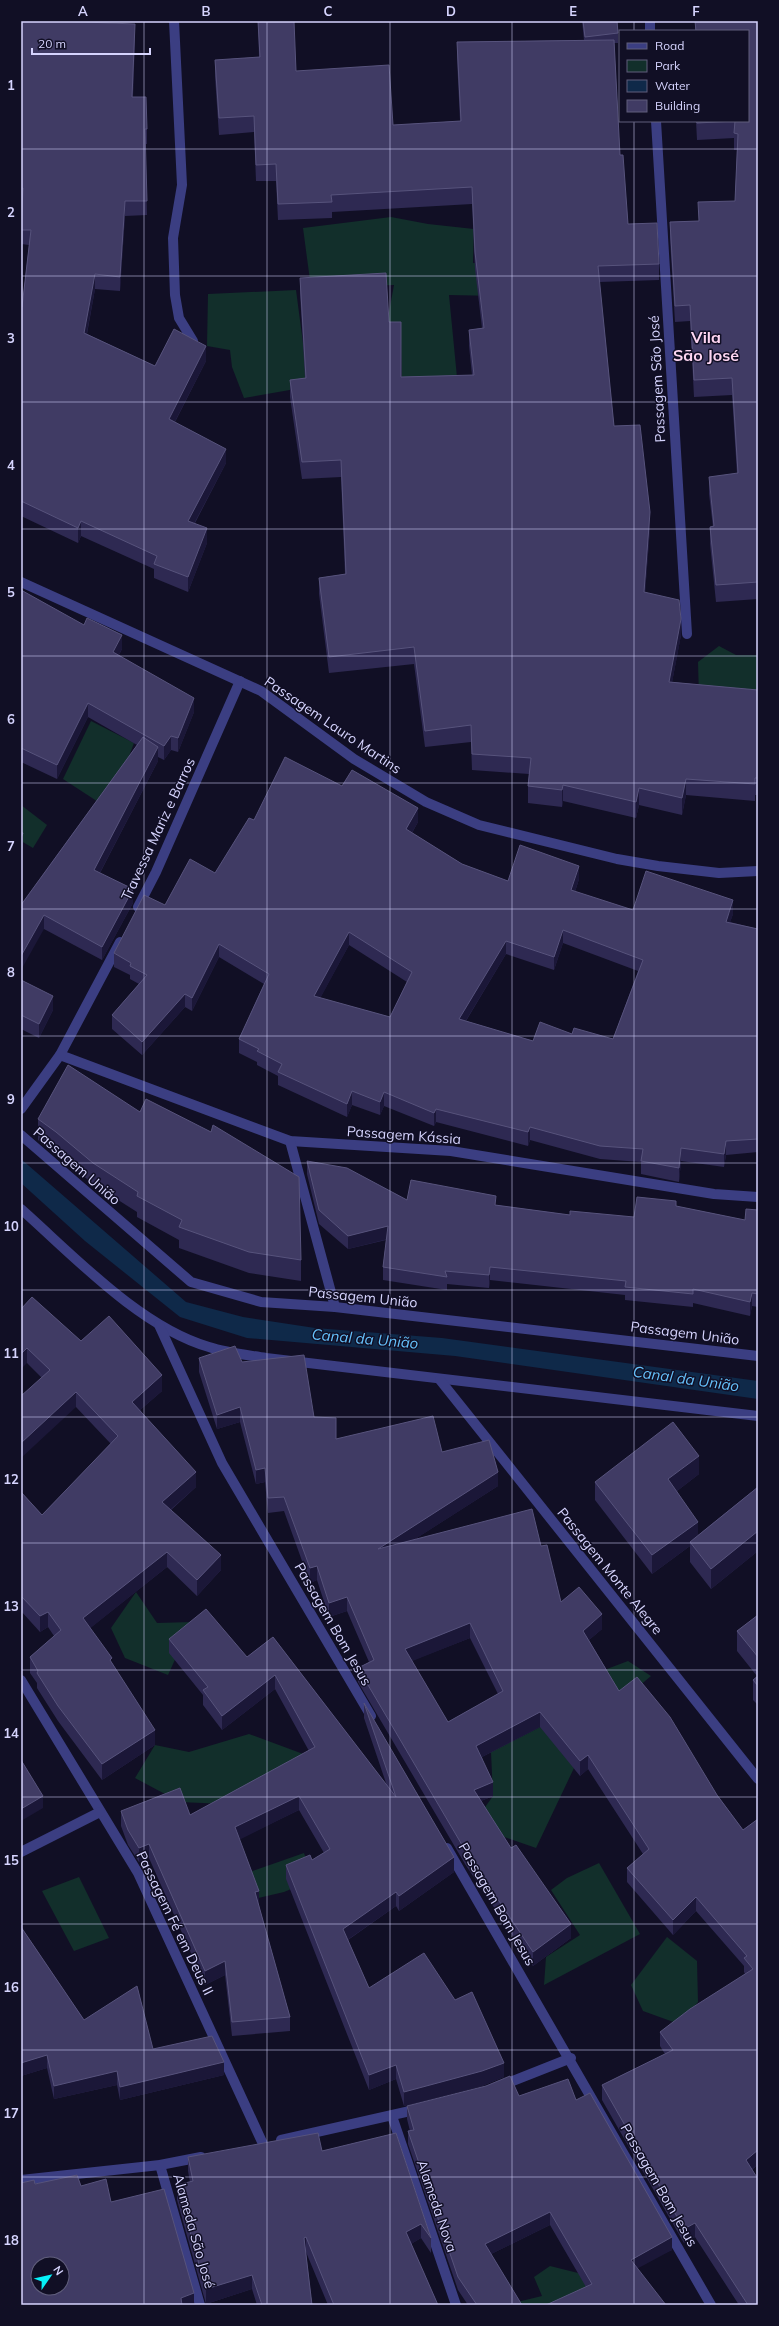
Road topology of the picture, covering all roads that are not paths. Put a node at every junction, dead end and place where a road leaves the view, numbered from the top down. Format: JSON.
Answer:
{"nodes":[{"id":1,"x":174,"y":21,"type":"edge"},
{"id":2,"x":656,"y":122,"type":"edge"},
{"id":3,"x":193,"y":341,"type":"edge"},
{"id":4,"x":21,"y":582,"type":"edge"},
{"id":5,"x":687,"y":634,"type":"dead end"},
{"id":6,"x":240,"y":681,"type":"junction"},
{"id":7,"x":758,"y":871,"type":"edge"},
{"id":8,"x":134,"y":915,"type":"edge"},
{"id":9,"x":123,"y":936,"type":"edge"},
{"id":10,"x":60,"y":1056,"type":"junction"},
{"id":11,"x":21,"y":1109,"type":"edge"},
{"id":12,"x":21,"y":1135,"type":"edge"},
{"id":13,"x":290,"y":1141,"type":"junction"},
{"id":14,"x":758,"y":1197,"type":"edge"},
{"id":15,"x":21,"y":1208,"type":"edge"},
{"id":16,"x":335,"y":1307,"type":"junction"},
{"id":17,"x":160,"y":1325,"type":"junction"},
{"id":18,"x":758,"y":1356,"type":"edge"},
{"id":19,"x":440,"y":1380,"type":"junction"},
{"id":20,"x":758,"y":1416,"type":"edge"},
{"id":21,"x":21,"y":1680,"type":"edge"},
{"id":22,"x":374,"y":1723,"type":"edge"},
{"id":23,"x":758,"y":1779,"type":"edge"},
{"id":24,"x":100,"y":1812,"type":"junction"},
{"id":25,"x":443,"y":1839,"type":"edge"},
{"id":26,"x":21,"y":1852,"type":"edge"},
{"id":27,"x":571,"y":2058,"type":"junction"},
{"id":28,"x":491,"y":2090,"type":"edge"},
{"id":29,"x":430,"y":2106,"type":"edge"},
{"id":30,"x":392,"y":2116,"type":"junction"},
{"id":31,"x":214,"y":2155,"type":"edge"},
{"id":32,"x":160,"y":2165,"type":"junction"},
{"id":33,"x":21,"y":2180,"type":"edge"},
{"id":34,"x":200,"y":2305,"type":"edge"},
{"id":35,"x":456,"y":2305,"type":"edge"},
{"id":36,"x":711,"y":2305,"type":"edge"}],
"edges":[{"from":1,"to":3,"type":"street"},
{"from":2,"to":5,"type":"street","name":"Passagem São José"},
{"from":4,"to":6,"type":"street","name":"Passagem Lauro Martins"},
{"from":6,"to":7,"type":"street","name":"Passagem Lauro Martins"},
{"from":6,"to":8,"type":"street","name":"Travessa Mariz e Barros"},
{"from":9,"to":10,"type":"street"},
{"from":10,"to":11,"type":"street"},
{"from":10,"to":13,"type":"street","name":"Passagem Kássia"},
{"from":12,"to":16,"type":"street","name":"Passagem União"},
{"from":13,"to":14,"type":"street","name":"Passagem Kássia"},
{"from":13,"to":16,"type":"street"},
{"from":15,"to":17,"type":"street"},
{"from":16,"to":18,"type":"street","name":"Passagem União"},
{"from":17,"to":19,"type":"street"},
{"from":17,"to":22,"type":"street","name":"Passagem Bom Jesus"},
{"from":19,"to":20,"type":"street"},
{"from":19,"to":23,"type":"street","name":"Passagem Monte Alegre"},
{"from":21,"to":24,"type":"street","name":"Passagem Fé em Deus II"},
{"from":24,"to":26,"type":"street"},
{"from":24,"to":30,"type":"street","name":"Passagem Fé em Deus II"},
{"from":25,"to":27,"type":"street","name":"Passagem Bom Jesus"},
{"from":27,"to":28,"type":"street"},
{"from":27,"to":36,"type":"street","name":"Passagem Bom Jesus"},
{"from":29,"to":30,"type":"street"},
{"from":30,"to":35,"type":"street","name":"Alameda Nova"},
{"from":31,"to":32,"type":"street"},
{"from":32,"to":33,"type":"street"},
{"from":32,"to":34,"type":"street","name":"Alameda São José"}]}
